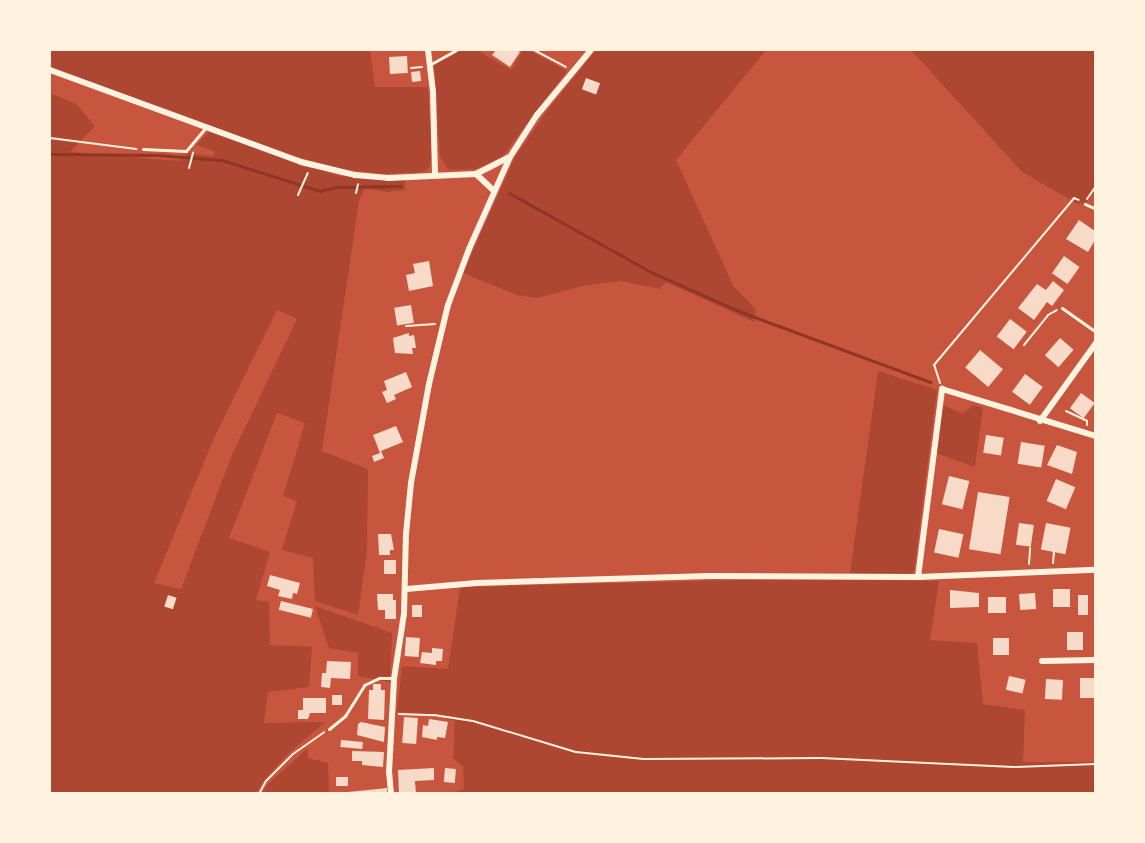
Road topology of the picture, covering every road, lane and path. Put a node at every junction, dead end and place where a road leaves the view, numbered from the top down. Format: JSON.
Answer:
{"nodes":[{"id":1,"x":428,"y":50,"type":"edge"},
{"id":2,"x":456,"y":50,"type":"edge"},
{"id":3,"x":534,"y":50,"type":"edge"},
{"id":4,"x":591,"y":50,"type":"edge"},
{"id":5,"x":431,"y":64,"type":"junction"},
{"id":6,"x":50,"y":70,"type":"edge"},
{"id":7,"x":574,"y":71,"type":"junction"},
{"id":8,"x":206,"y":127,"type":"junction"},
{"id":9,"x":50,"y":138,"type":"edge"},
{"id":10,"x":143,"y":149,"type":"joint"},
{"id":11,"x":194,"y":151,"type":"dead end"},
{"id":12,"x":510,"y":157,"type":"junction"},
{"id":13,"x":189,"y":166,"type":"dead end"},
{"id":14,"x":435,"y":174,"type":"junction"},
{"id":15,"x":476,"y":174,"type":"junction"},
{"id":16,"x":303,"y":181,"type":"dead end"},
{"id":17,"x":358,"y":183,"type":"dead end"},
{"id":18,"x":1095,"y":186,"type":"edge"},
{"id":19,"x":493,"y":190,"type":"junction"},
{"id":20,"x":356,"y":194,"type":"dead end"},
{"id":21,"x":298,"y":195,"type":"dead end"},
{"id":22,"x":1085,"y":204,"type":"junction"},
{"id":23,"x":1095,"y":209,"type":"edge"},
{"id":24,"x":1062,"y":308,"type":"joint"},
{"id":25,"x":406,"y":326,"type":"dead end"},
{"id":26,"x":443,"y":326,"type":"junction"},
{"id":27,"x":1095,"y":332,"type":"edge"},
{"id":28,"x":1095,"y":343,"type":"edge"},
{"id":29,"x":1024,"y":345,"type":"dead end"},
{"id":30,"x":942,"y":389,"type":"junction"},
{"id":31,"x":1066,"y":411,"type":"dead end"},
{"id":32,"x":1040,"y":421,"type":"junction"},
{"id":33,"x":1087,"y":434,"type":"junction"},
{"id":34,"x":1095,"y":436,"type":"edge"},
{"id":35,"x":1030,"y":548,"type":"dead end"},
{"id":36,"x":1054,"y":552,"type":"dead end"},
{"id":37,"x":1095,"y":570,"type":"edge"},
{"id":38,"x":1052,"y":572,"type":"junction"},
{"id":39,"x":1028,"y":573,"type":"junction"},
{"id":40,"x":918,"y":577,"type":"junction"},
{"id":41,"x":405,"y":589,"type":"junction"},
{"id":42,"x":1095,"y":660,"type":"edge"},
{"id":43,"x":1042,"y":661,"type":"dead end"},
{"id":44,"x":394,"y":678,"type":"junction"},
{"id":45,"x":393,"y":714,"type":"junction"},
{"id":46,"x":329,"y":729,"type":"joint"},
{"id":47,"x":1095,"y":764,"type":"edge"},
{"id":48,"x":259,"y":794,"type":"edge"},
{"id":49,"x":392,"y":794,"type":"edge"}],
"edges":[{"from":1,"to":5,"type":"street"},
{"from":2,"to":5,"type":"lane"},
{"from":3,"to":7,"type":"path"},
{"from":4,"to":7,"type":"street"},
{"from":5,"to":14,"type":"street"},
{"from":6,"to":8,"type":"street"},
{"from":7,"to":12,"type":"street"},
{"from":8,"to":10,"type":"lane"},
{"from":8,"to":14,"type":"street"},
{"from":9,"to":10,"type":"path"},
{"from":11,"to":13,"type":"path"},
{"from":12,"to":15,"type":"street"},
{"from":12,"to":19,"type":"street"},
{"from":14,"to":15,"type":"street"},
{"from":15,"to":19,"type":"street"},
{"from":16,"to":21,"type":"path"},
{"from":17,"to":20,"type":"path"},
{"from":18,"to":22,"type":"path"},
{"from":19,"to":26,"type":"street"},
{"from":22,"to":23,"type":"lane"},
{"from":22,"to":30,"type":"path"},
{"from":24,"to":27,"type":"lane"},
{"from":24,"to":29,"type":"path"},
{"from":25,"to":26,"type":"path"},
{"from":26,"to":41,"type":"street"},
{"from":28,"to":32,"type":"street"},
{"from":30,"to":32,"type":"street"},
{"from":30,"to":40,"type":"street"},
{"from":31,"to":33,"type":"path"},
{"from":32,"to":33,"type":"street"},
{"from":33,"to":34,"type":"street"},
{"from":35,"to":39,"type":"path"},
{"from":36,"to":38,"type":"path"},
{"from":37,"to":38,"type":"street"},
{"from":38,"to":39,"type":"street"},
{"from":39,"to":40,"type":"street"},
{"from":40,"to":41,"type":"street"},
{"from":41,"to":44,"type":"street"},
{"from":42,"to":43,"type":"street"},
{"from":44,"to":45,"type":"street"},
{"from":44,"to":46,"type":"lane"},
{"from":45,"to":47,"type":"path"},
{"from":45,"to":49,"type":"street"},
{"from":46,"to":48,"type":"path"}]}
